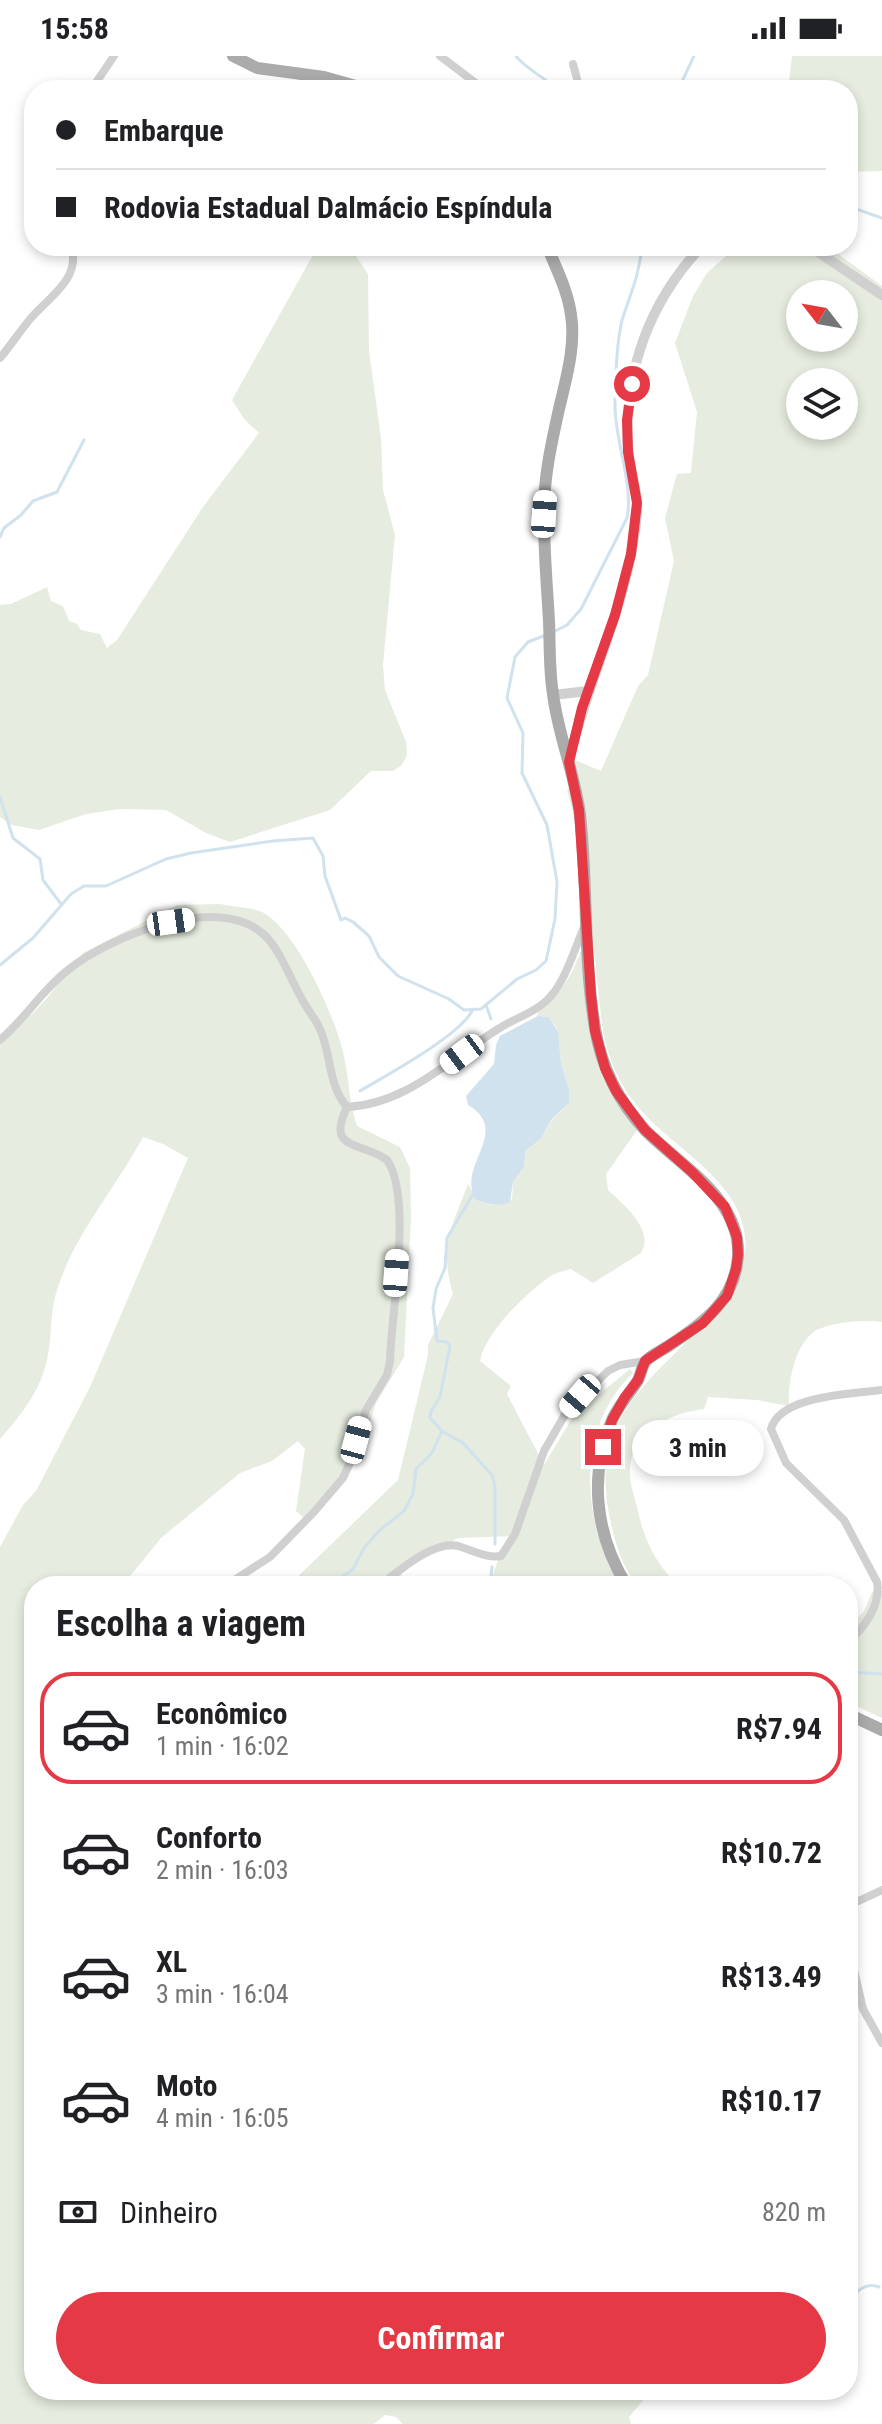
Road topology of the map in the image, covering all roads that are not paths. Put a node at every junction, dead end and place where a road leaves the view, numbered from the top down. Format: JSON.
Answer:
{"nodes":[{"id":1,"x":114,"y":56,"type":"edge"},
{"id":2,"x":233,"y":56,"type":"edge"},
{"id":3,"x":440,"y":56,"type":"edge"},
{"id":4,"x":573,"y":64,"type":"dead end"},
{"id":5,"x":98,"y":80,"type":"edge"},
{"id":6,"x":335,"y":80,"type":"edge"},
{"id":7,"x":472,"y":80,"type":"edge"},
{"id":8,"x":577,"y":80,"type":"edge"},
{"id":9,"x":72,"y":256,"type":"edge"},
{"id":10,"x":551,"y":256,"type":"edge"},
{"id":11,"x":693,"y":256,"type":"edge"},
{"id":12,"x":824,"y":256,"type":"edge"},
{"id":13,"x":882,"y":295,"type":"edge"},
{"id":14,"x":0,"y":358,"type":"edge"},
{"id":15,"x":588,"y":691,"type":"junction"},
{"id":16,"x":553,"y":695,"type":"junction"},
{"id":17,"x":569,"y":762,"type":"junction"},
{"id":18,"x":585,"y":925,"type":"junction"},
{"id":19,"x":0,"y":1040,"type":"edge"},
{"id":20,"x":347,"y":1107,"type":"junction"},
{"id":21,"x":645,"y":1361,"type":"junction"},
{"id":22,"x":882,"y":1390,"type":"edge"},
{"id":23,"x":240,"y":1576,"type":"edge"},
{"id":24,"x":393,"y":1576,"type":"edge"},
{"id":25,"x":622,"y":1576,"type":"edge"},
{"id":26,"x":858,"y":1629,"type":"edge"},
{"id":27,"x":858,"y":1719,"type":"edge"},
{"id":28,"x":882,"y":1730,"type":"edge"},
{"id":29,"x":882,"y":1890,"type":"edge"},
{"id":30,"x":858,"y":1901,"type":"edge"},
{"id":31,"x":858,"y":1987,"type":"edge"},
{"id":32,"x":882,"y":2043,"type":"edge"}],
"edges":[{"from":1,"to":5,"type":"street"},
{"from":2,"to":6,"type":"main road"},
{"from":3,"to":7,"type":"street"},
{"from":4,"to":8,"type":"street"},
{"from":9,"to":14,"type":"street"},
{"from":10,"to":16,"type":"main road"},
{"from":11,"to":15,"type":"street"},
{"from":12,"to":13,"type":"street"},
{"from":15,"to":16,"type":"street"},
{"from":15,"to":17,"type":"street"},
{"from":16,"to":17,"type":"main road"},
{"from":17,"to":18,"type":"main road"},
{"from":18,"to":20,"type":"street"},
{"from":18,"to":21,"type":"main road"},
{"from":19,"to":20,"type":"street"},
{"from":20,"to":23,"type":"street"},
{"from":21,"to":24,"type":"street"},
{"from":21,"to":25,"type":"main road"},
{"from":22,"to":26,"type":"street"},
{"from":27,"to":28,"type":"main road"},
{"from":29,"to":30,"type":"street"},
{"from":31,"to":32,"type":"street"}]}
